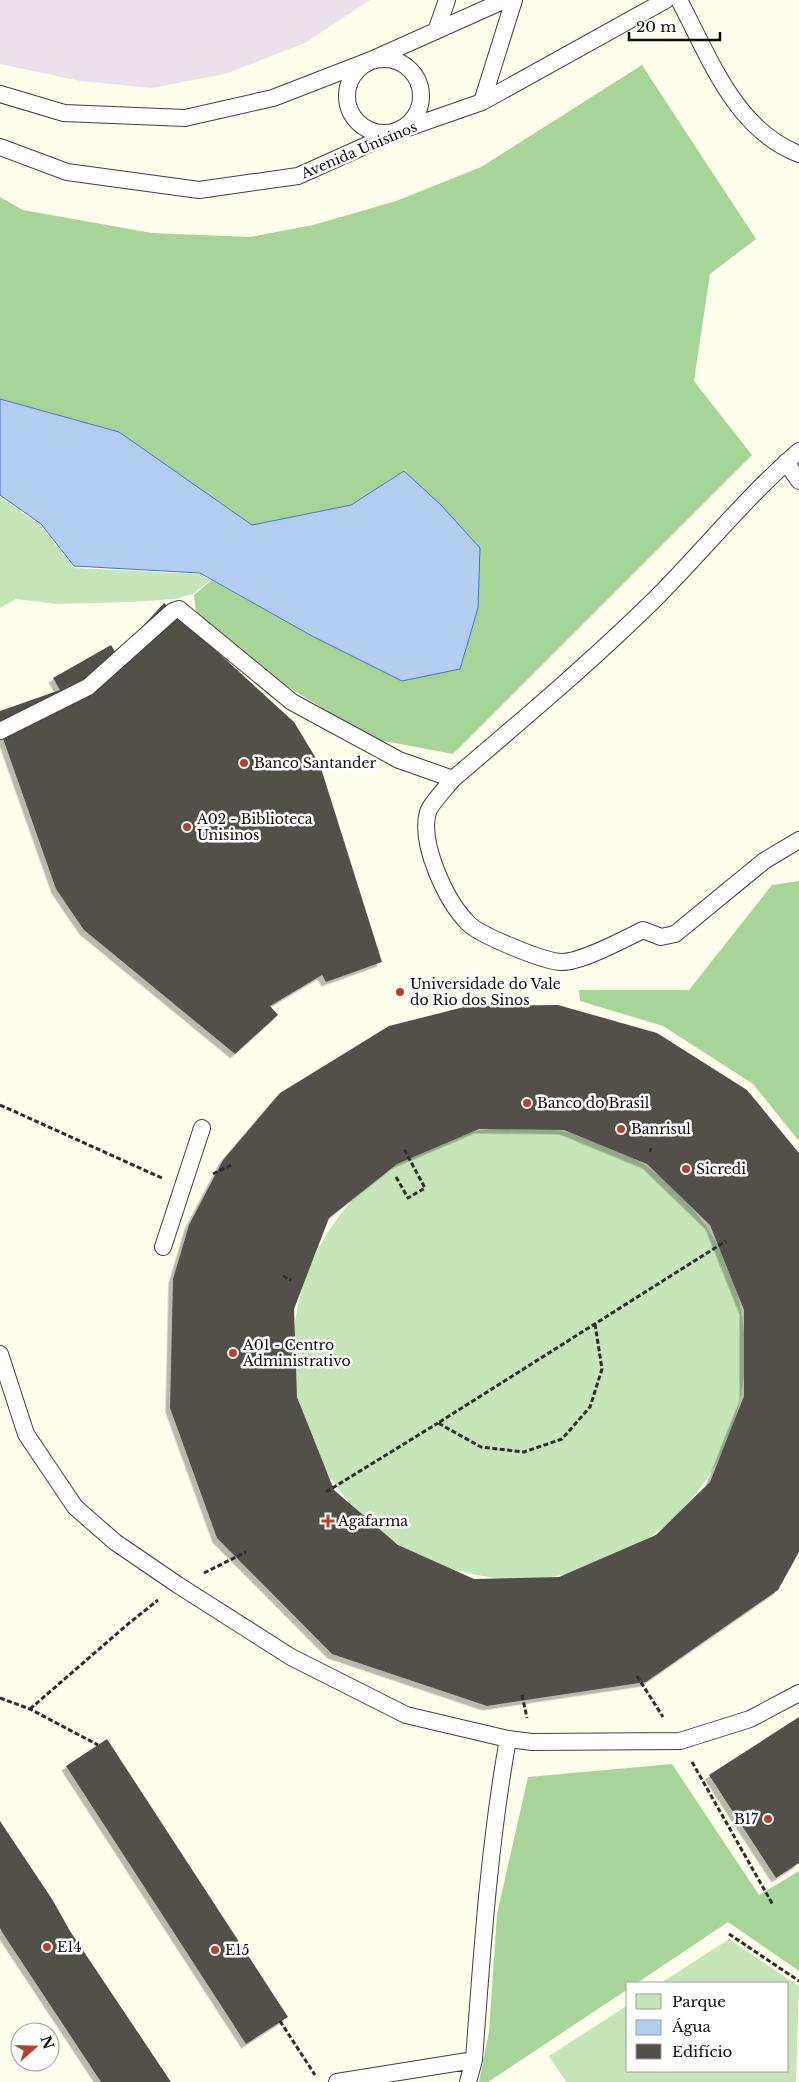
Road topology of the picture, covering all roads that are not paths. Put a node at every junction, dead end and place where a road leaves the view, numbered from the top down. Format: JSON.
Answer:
{"nodes":[{"id":1,"x":447,"y":0,"type":"edge"},
{"id":2,"x":505,"y":0,"type":"edge"},
{"id":3,"x":514,"y":0,"type":"edge"},
{"id":4,"x":666,"y":0,"type":"edge"},
{"id":5,"x":679,"y":0,"type":"edge"},
{"id":6,"x":436,"y":30,"type":"junction"},
{"id":7,"x":371,"y":60,"type":"junction"},
{"id":8,"x":0,"y":94,"type":"edge"},
{"id":9,"x":482,"y":102,"type":"junction"},
{"id":10,"x":396,"y":132,"type":"junction"},
{"id":11,"x":0,"y":147,"type":"edge"},
{"id":12,"x":799,"y":154,"type":"edge"},
{"id":13,"x":799,"y":452,"type":"edge"},
{"id":14,"x":786,"y":462,"type":"junction"},
{"id":15,"x":799,"y":481,"type":"edge"},
{"id":16,"x":0,"y":731,"type":"edge"},
{"id":17,"x":453,"y":779,"type":"junction"},
{"id":18,"x":799,"y":840,"type":"edge"},
{"id":19,"x":202,"y":1128,"type":"dead end"},
{"id":20,"x":163,"y":1247,"type":"dead end"},
{"id":21,"x":0,"y":1354,"type":"edge"},
{"id":22,"x":799,"y":1693,"type":"edge"},
{"id":23,"x":508,"y":1739,"type":"junction"},
{"id":24,"x":474,"y":2060,"type":"junction"},
{"id":25,"x":337,"y":2082,"type":"edge"},
{"id":26,"x":468,"y":2082,"type":"edge"}],
"edges":[{"from":1,"to":6,"type":"lane"},
{"from":2,"to":6,"type":"lane"},
{"from":3,"to":9,"type":"lane"},
{"from":4,"to":9,"type":"lane","name":"Avenida Unisinos"},
{"from":5,"to":12,"type":"lane"},
{"from":6,"to":7,"type":"lane"},
{"from":7,"to":8,"type":"lane"},
{"from":7,"to":10,"type":"lane"},
{"from":7,"to":10,"type":"lane"},
{"from":9,"to":10,"type":"lane","name":"Avenida Unisinos"},
{"from":10,"to":11,"type":"lane","name":"Avenida Unisinos"},
{"from":13,"to":14,"type":"lane"},
{"from":14,"to":15,"type":"lane"},
{"from":14,"to":17,"type":"lane"},
{"from":16,"to":17,"type":"lane"},
{"from":17,"to":18,"type":"lane"},
{"from":19,"to":20,"type":"lane"},
{"from":21,"to":23,"type":"lane"},
{"from":22,"to":23,"type":"lane"},
{"from":23,"to":24,"type":"lane"},
{"from":24,"to":25,"type":"lane"},
{"from":24,"to":26,"type":"lane"}]}
